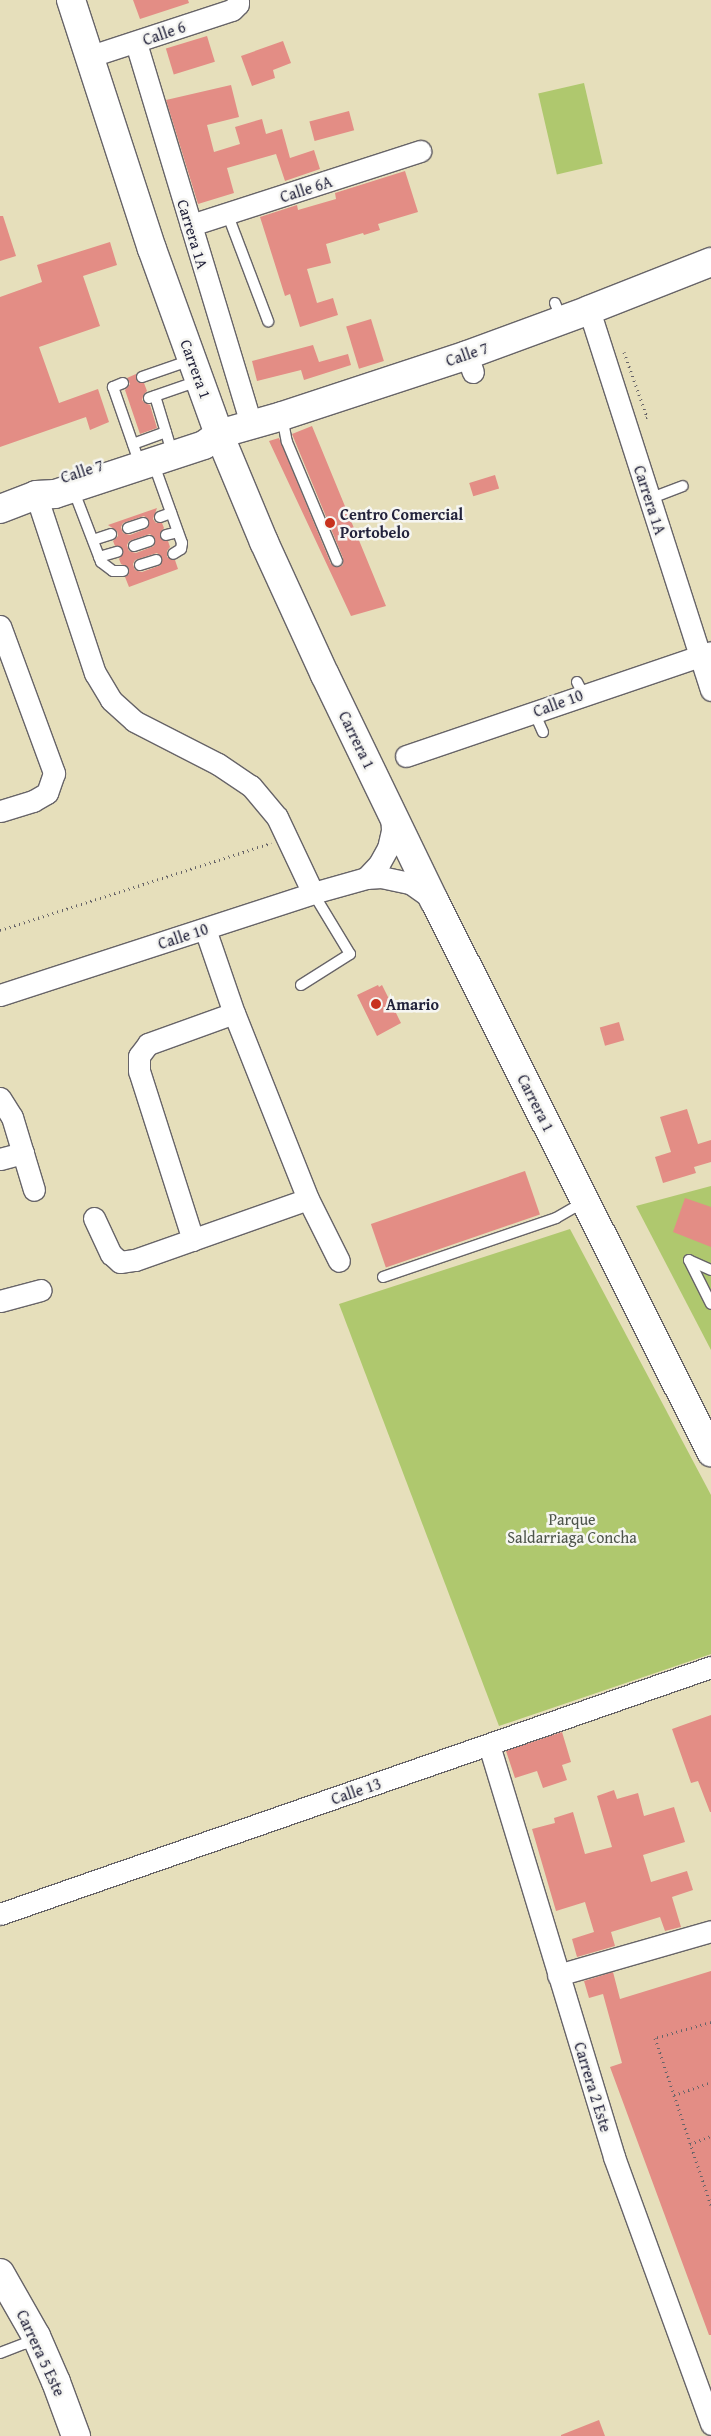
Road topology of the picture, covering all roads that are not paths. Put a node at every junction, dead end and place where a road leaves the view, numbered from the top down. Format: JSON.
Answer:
{"nodes":[{"id":1,"x":71,"y":0,"type":"edge"},
{"id":2,"x":238,"y":2,"type":"edge"},
{"id":3,"x":136,"y":43,"type":"junction"},
{"id":4,"x":88,"y":57,"type":"junction"},
{"id":5,"x":420,"y":148,"type":"dead end"},
{"id":6,"x":227,"y":213,"type":"junction"},
{"id":7,"x":191,"y":225,"type":"junction"},
{"id":8,"x":711,"y":262,"type":"edge"},
{"id":9,"x":589,"y":310,"type":"junction"},
{"id":10,"x":268,"y":321,"type":"dead end"},
{"id":11,"x":196,"y":370,"type":"junction"},
{"id":12,"x":142,"y":377,"type":"dead end"},
{"id":13,"x":123,"y":383,"type":"dead end"},
{"id":14,"x":282,"y":416,"type":"junction"},
{"id":15,"x":250,"y":425,"type":"junction"},
{"id":16,"x":219,"y":434,"type":"junction"},
{"id":17,"x":151,"y":446,"type":"junction"},
{"id":18,"x":683,"y":486,"type":"dead end"},
{"id":19,"x":72,"y":488,"type":"junction"},
{"id":20,"x":36,"y":496,"type":"junction"},
{"id":21,"x":650,"y":499,"type":"junction"},
{"id":22,"x":2,"y":506,"type":"edge"},
{"id":23,"x":171,"y":513,"type":"junction"},
{"id":24,"x":160,"y":517,"type":"dead end"},
{"id":25,"x":143,"y":523,"type":"dead end"},
{"id":26,"x":128,"y":528,"type":"dead end"},
{"id":27,"x":178,"y":532,"type":"junction"},
{"id":28,"x":111,"y":534,"type":"dead end"},
{"id":29,"x":166,"y":535,"type":"dead end"},
{"id":30,"x":93,"y":540,"type":"junction"},
{"id":31,"x":149,"y":541,"type":"dead end"},
{"id":32,"x":134,"y":546,"type":"dead end"},
{"id":33,"x":117,"y":552,"type":"dead end"},
{"id":34,"x":172,"y":554,"type":"dead end"},
{"id":35,"x":99,"y":557,"type":"junction"},
{"id":36,"x":156,"y":560,"type":"dead end"},
{"id":37,"x":337,"y":561,"type":"dead end"},
{"id":38,"x":140,"y":565,"type":"dead end"},
{"id":39,"x":123,"y":571,"type":"dead end"},
{"id":40,"x":2,"y":638,"type":"edge"},
{"id":41,"x":706,"y":654,"type":"edge"},
{"id":42,"x":711,"y":690,"type":"edge"},
{"id":43,"x":534,"y":712,"type":"junction"},
{"id":44,"x":543,"y":732,"type":"dead end"},
{"id":45,"x":406,"y":756,"type":"dead end"},
{"id":46,"x":0,"y":811,"type":"edge"},
{"id":47,"x":391,"y":811,"type":"junction"},
{"id":48,"x":366,"y":878,"type":"junction"},
{"id":49,"x":313,"y":892,"type":"junction"},
{"id":50,"x":434,"y":900,"type":"junction"},
{"id":51,"x":206,"y":929,"type":"junction"},
{"id":52,"x":301,"y":985,"type":"dead end"},
{"id":53,"x":0,"y":995,"type":"edge"},
{"id":54,"x":234,"y":1013,"type":"junction"},
{"id":55,"x":0,"y":1098,"type":"edge"},
{"id":56,"x":23,"y":1153,"type":"junction"},
{"id":57,"x":0,"y":1159,"type":"edge"},
{"id":58,"x":34,"y":1190,"type":"dead end"},
{"id":59,"x":308,"y":1199,"type":"junction"},
{"id":60,"x":585,"y":1202,"type":"junction"},
{"id":61,"x":94,"y":1218,"type":"dead end"},
{"id":62,"x":193,"y":1240,"type":"junction"},
{"id":63,"x":339,"y":1260,"type":"dead end"},
{"id":64,"x":711,"y":1270,"type":"edge"},
{"id":65,"x":384,"y":1277,"type":"dead end"},
{"id":66,"x":41,"y":1290,"type":"dead end"},
{"id":67,"x":0,"y":1301,"type":"edge"},
{"id":68,"x":711,"y":1304,"type":"edge"},
{"id":69,"x":711,"y":1452,"type":"edge"},
{"id":70,"x":711,"y":1667,"type":"edge"},
{"id":71,"x":489,"y":1745,"type":"junction"},
{"id":72,"x":0,"y":1914,"type":"edge"},
{"id":73,"x":711,"y":1931,"type":"edge"},
{"id":74,"x":558,"y":1975,"type":"junction"},
{"id":75,"x":0,"y":2274,"type":"edge"},
{"id":76,"x":36,"y":2336,"type":"junction"},
{"id":77,"x":0,"y":2353,"type":"edge"},
{"id":78,"x":711,"y":2424,"type":"edge"},
{"id":79,"x":76,"y":2436,"type":"edge"}],
"edges":[{"from":1,"to":4,"type":"main road","name":"Carrera 1"},
{"from":2,"to":3,"type":"street","name":"Calle 6"},
{"from":3,"to":4,"type":"street","name":"Calle 6"},
{"from":3,"to":7,"type":"street","name":"Carrera 1A"},
{"from":4,"to":11,"type":"main road","name":"Carrera 1"},
{"from":5,"to":6,"type":"street","name":"Calle 6A"},
{"from":6,"to":7,"type":"street","name":"Calle 6A"},
{"from":6,"to":10,"type":"lane"},
{"from":7,"to":15,"type":"street","name":"Carrera 1A"},
{"from":8,"to":9,"type":"main road","name":"Calle 7"},
{"from":9,"to":14,"type":"main road","name":"Calle 7"},
{"from":9,"to":21,"type":"street","name":"Carrera 1A"},
{"from":11,"to":12,"type":"lane"},
{"from":11,"to":16,"type":"main road","name":"Carrera 1"},
{"from":11,"to":17,"type":"lane"},
{"from":13,"to":17,"type":"lane"},
{"from":14,"to":15,"type":"main road","name":"Calle 7"},
{"from":14,"to":37,"type":"lane"},
{"from":15,"to":16,"type":"main road","name":"Calle 7"},
{"from":16,"to":17,"type":"main road","name":"Calle 7"},
{"from":16,"to":47,"type":"main road","name":"Carrera 1"},
{"from":17,"to":19,"type":"main road","name":"Calle 7"},
{"from":17,"to":20,"type":"main road","name":"Calle 7"},
{"from":17,"to":23,"type":"lane"},
{"from":18,"to":21,"type":"lane"},
{"from":19,"to":20,"type":"main road","name":"Calle 7"},
{"from":19,"to":30,"type":"lane"},
{"from":20,"to":22,"type":"main road","name":"Calle 7"},
{"from":20,"to":49,"type":"street"},
{"from":21,"to":41,"type":"street","name":"Carrera 1A"},
{"from":23,"to":24,"type":"lane"},
{"from":23,"to":27,"type":"lane"},
{"from":25,"to":26,"type":"lane"},
{"from":27,"to":29,"type":"lane"},
{"from":27,"to":34,"type":"lane"},
{"from":28,"to":30,"type":"lane"},
{"from":30,"to":35,"type":"lane"},
{"from":31,"to":32,"type":"lane"},
{"from":33,"to":35,"type":"lane"},
{"from":35,"to":39,"type":"lane"},
{"from":36,"to":38,"type":"lane"},
{"from":40,"to":46,"type":"street"},
{"from":41,"to":42,"type":"street","name":"Carrera 1A"},
{"from":41,"to":43,"type":"street","name":"Calle 10"},
{"from":43,"to":44,"type":"lane"},
{"from":43,"to":45,"type":"street","name":"Calle 10"},
{"from":47,"to":48,"type":"street"},
{"from":47,"to":50,"type":"main road","name":"Carrera 1"},
{"from":48,"to":49,"type":"street","name":"Calle 10"},
{"from":48,"to":50,"type":"street","name":"Calle 10"},
{"from":49,"to":51,"type":"street","name":"Calle 10"},
{"from":49,"to":52,"type":"lane"},
{"from":50,"to":60,"type":"main road","name":"Carrera 1"},
{"from":51,"to":53,"type":"street","name":"Calle 10"},
{"from":51,"to":54,"type":"street"},
{"from":54,"to":59,"type":"street"},
{"from":54,"to":62,"type":"street"},
{"from":55,"to":56,"type":"street"},
{"from":56,"to":57,"type":"street"},
{"from":56,"to":58,"type":"street"},
{"from":59,"to":62,"type":"street"},
{"from":59,"to":63,"type":"street"},
{"from":60,"to":65,"type":"lane"},
{"from":60,"to":69,"type":"main road","name":"Carrera 1"},
{"from":61,"to":62,"type":"street"},
{"from":64,"to":68,"type":"lane"},
{"from":66,"to":67,"type":"street"},
{"from":70,"to":71,"type":"street","name":"Calle 13"},
{"from":71,"to":72,"type":"street","name":"Calle 13"},
{"from":71,"to":74,"type":"street","name":"Carrera 2 Este"},
{"from":73,"to":74,"type":"street"},
{"from":74,"to":78,"type":"street","name":"Carrera 2 Este"},
{"from":75,"to":76,"type":"main road","name":"Carrera 5 Este"},
{"from":76,"to":77,"type":"lane"},
{"from":76,"to":79,"type":"main road","name":"Carrera 5 Este"}]}
